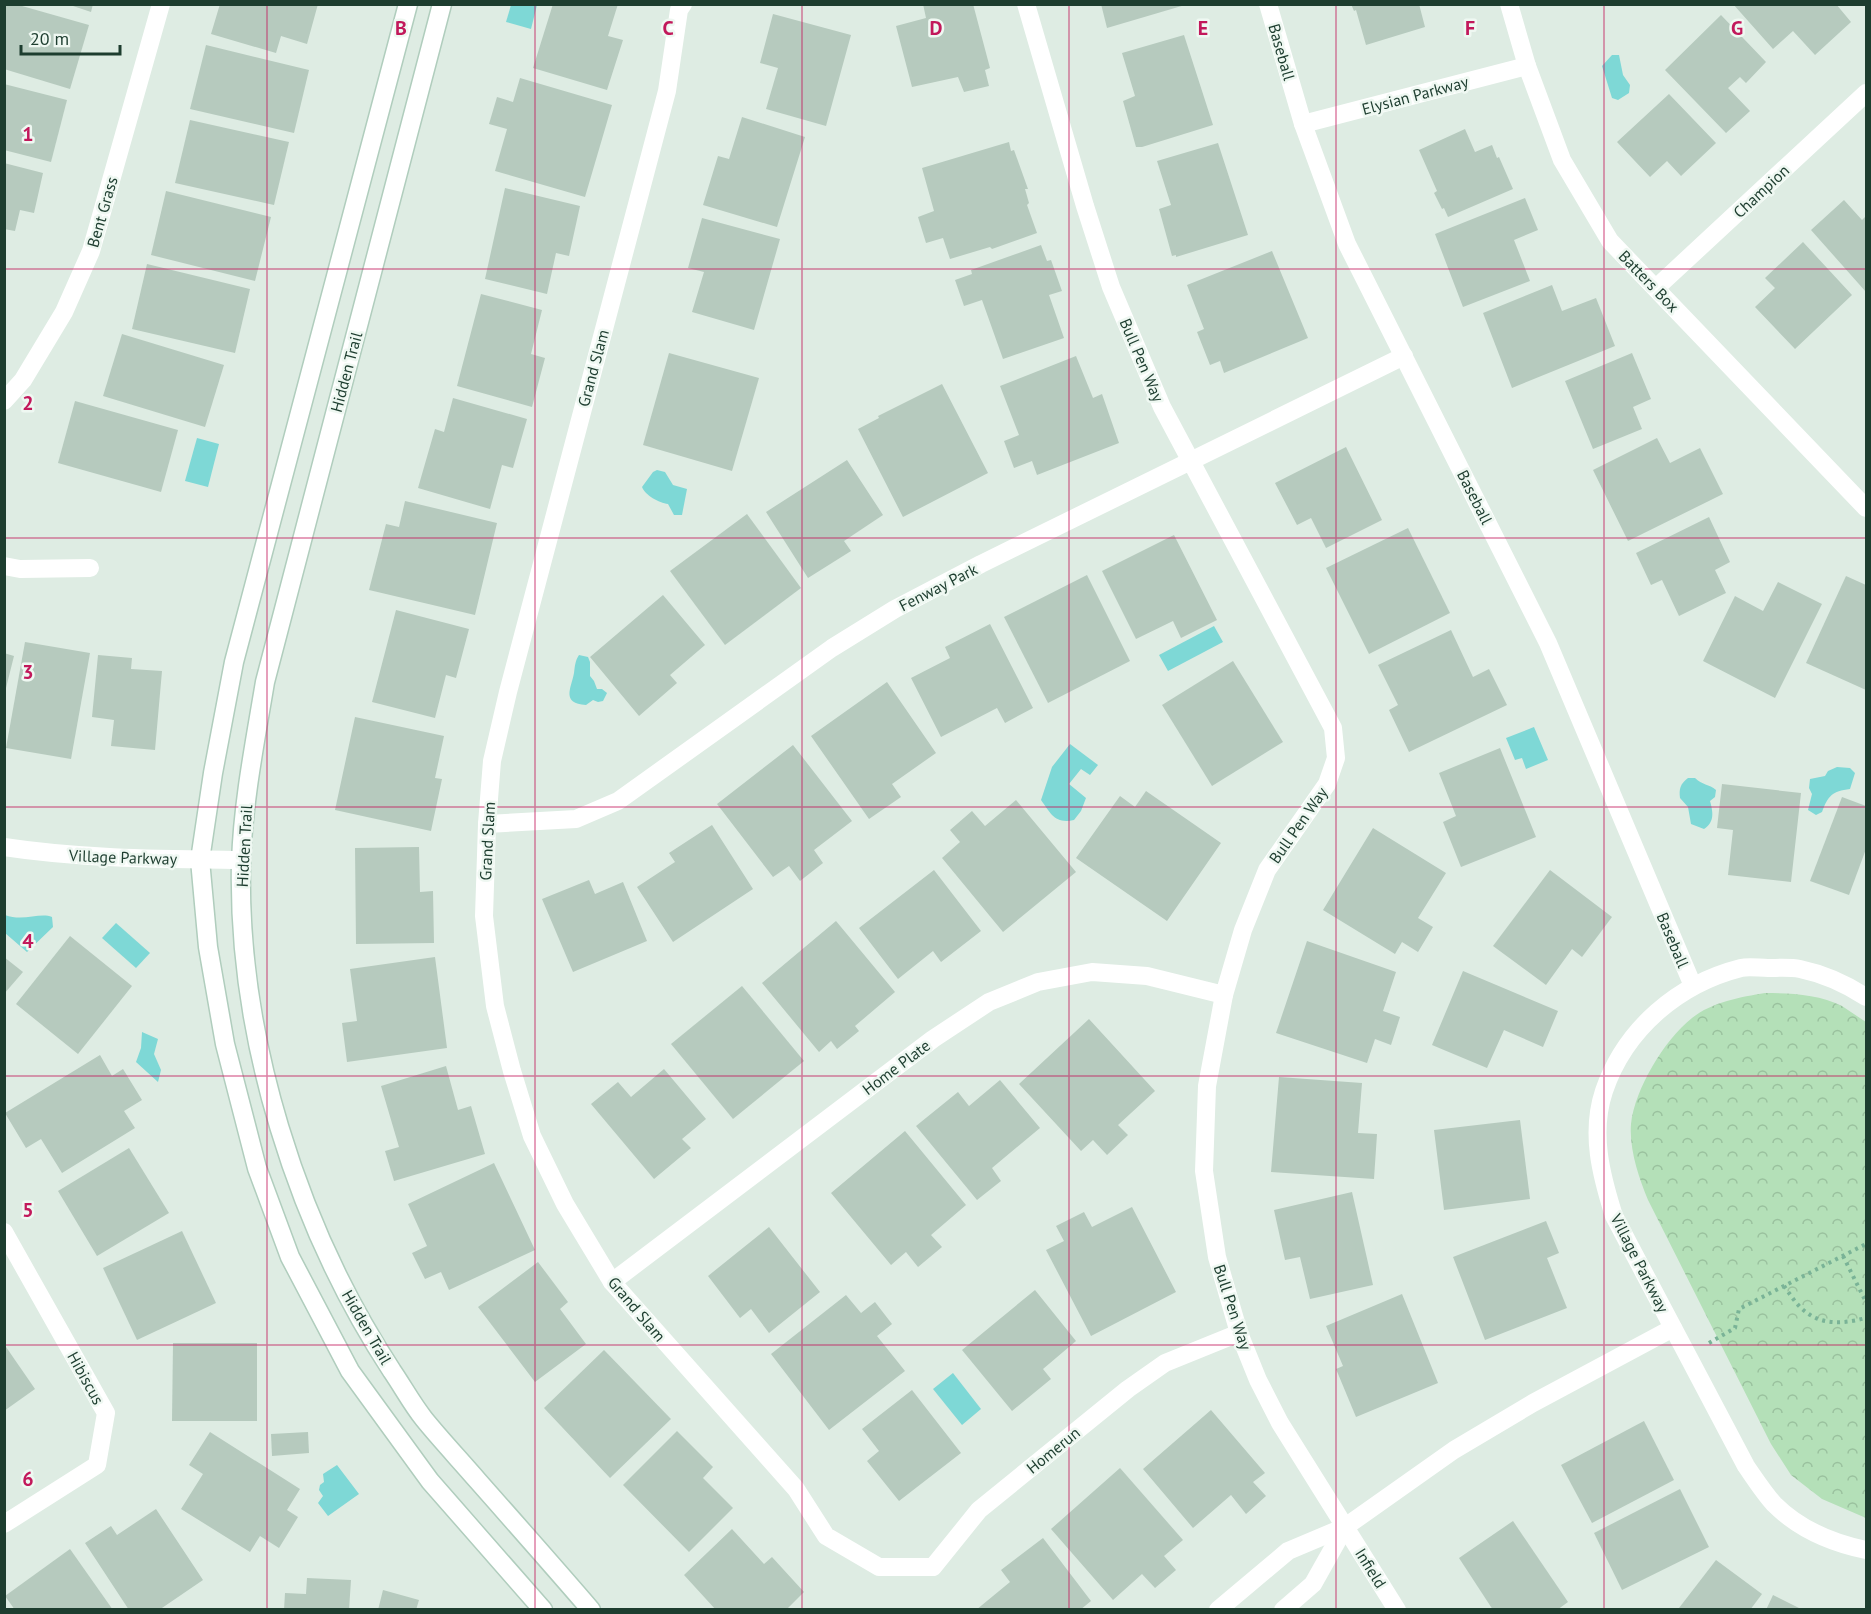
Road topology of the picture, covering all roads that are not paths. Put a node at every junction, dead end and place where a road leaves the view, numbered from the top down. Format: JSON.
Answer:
{"nodes":[{"id":1,"x":160,"y":4,"type":"edge"},
{"id":2,"x":408,"y":4,"type":"edge"},
{"id":3,"x":442,"y":4,"type":"edge"},
{"id":4,"x":683,"y":4,"type":"edge"},
{"id":5,"x":1026,"y":4,"type":"edge"},
{"id":6,"x":1268,"y":4,"type":"edge"},
{"id":7,"x":1509,"y":4,"type":"edge"},
{"id":8,"x":1527,"y":66,"type":"junction"},
{"id":9,"x":1866,"y":93,"type":"edge"},
{"id":10,"x":1303,"y":124,"type":"junction"},
{"id":11,"x":1656,"y":288,"type":"junction"},
{"id":12,"x":1404,"y":357,"type":"junction"},
{"id":13,"x":4,"y":401,"type":"edge"},
{"id":14,"x":1191,"y":462,"type":"junction"},
{"id":15,"x":1866,"y":508,"type":"edge"},
{"id":16,"x":4,"y":566,"type":"edge"},
{"id":17,"x":90,"y":568,"type":"dead end"},
{"id":18,"x":487,"y":824,"type":"junction"},
{"id":19,"x":4,"y":847,"type":"edge"},
{"id":20,"x":200,"y":860,"type":"junction"},
{"id":21,"x":241,"y":860,"type":"junction"},
{"id":22,"x":1693,"y":986,"type":"junction"},
{"id":23,"x":1224,"y":995,"type":"junction"},
{"id":24,"x":1866,"y":997,"type":"edge"},
{"id":25,"x":4,"y":1232,"type":"edge"},
{"id":26,"x":612,"y":1282,"type":"junction"},
{"id":27,"x":1673,"y":1328,"type":"junction"},
{"id":28,"x":1239,"y":1334,"type":"junction"},
{"id":29,"x":4,"y":1524,"type":"edge"},
{"id":30,"x":1345,"y":1527,"type":"junction"},
{"id":31,"x":1866,"y":1550,"type":"edge"},
{"id":32,"x":879,"y":1567,"type":"joint"},
{"id":33,"x":543,"y":1610,"type":"edge"},
{"id":34,"x":591,"y":1610,"type":"edge"},
{"id":35,"x":1218,"y":1610,"type":"edge"},
{"id":36,"x":1283,"y":1610,"type":"edge"},
{"id":37,"x":1397,"y":1610,"type":"edge"}],
"edges":[{"from":1,"to":13,"type":"street","name":"Bent Grass"},
{"from":2,"to":20,"type":"street","name":"Hidden Trail"},
{"from":3,"to":21,"type":"street","name":"Hidden Trail"},
{"from":4,"to":18,"type":"street","name":"Grand Slam"},
{"from":5,"to":14,"type":"street","name":"Bull Pen Way"},
{"from":6,"to":10,"type":"street","name":"Baseball"},
{"from":7,"to":8,"type":"street","name":"Batters Box"},
{"from":8,"to":10,"type":"street","name":"Elysian Parkway"},
{"from":8,"to":11,"type":"street","name":"Batters Box"},
{"from":9,"to":11,"type":"street","name":"Champion"},
{"from":10,"to":12,"type":"street","name":"Baseball"},
{"from":11,"to":15,"type":"street","name":"Batters Box"},
{"from":12,"to":14,"type":"street","name":"Fenway Park"},
{"from":12,"to":22,"type":"street","name":"Baseball"},
{"from":14,"to":18,"type":"street","name":"Fenway Park"},
{"from":14,"to":23,"type":"street","name":"Bull Pen Way"},
{"from":16,"to":17,"type":"street"},
{"from":18,"to":26,"type":"street","name":"Grand Slam"},
{"from":19,"to":20,"type":"street","name":"Village Parkway"},
{"from":20,"to":21,"type":"street","name":"Village Parkway"},
{"from":20,"to":33,"type":"street","name":"Hidden Trail"},
{"from":21,"to":34,"type":"street","name":"Hidden Trail"},
{"from":22,"to":24,"type":"street","name":"Village Parkway"},
{"from":22,"to":27,"type":"street","name":"Village Parkway"},
{"from":23,"to":26,"type":"street","name":"Home Plate"},
{"from":23,"to":28,"type":"street","name":"Bull Pen Way"},
{"from":25,"to":29,"type":"street","name":"Hibiscus"},
{"from":26,"to":32,"type":"street","name":"Grand Slam"},
{"from":27,"to":30,"type":"street","name":"Village Parkway"},
{"from":27,"to":31,"type":"street","name":"Village Parkway"},
{"from":28,"to":30,"type":"street","name":"Bull Pen Way"},
{"from":28,"to":32,"type":"street","name":"Homerun"},
{"from":30,"to":35,"type":"street","name":"Village Parkway"},
{"from":30,"to":36,"type":"street","name":"Village Parkway"},
{"from":30,"to":37,"type":"street","name":"Infield"}]}
